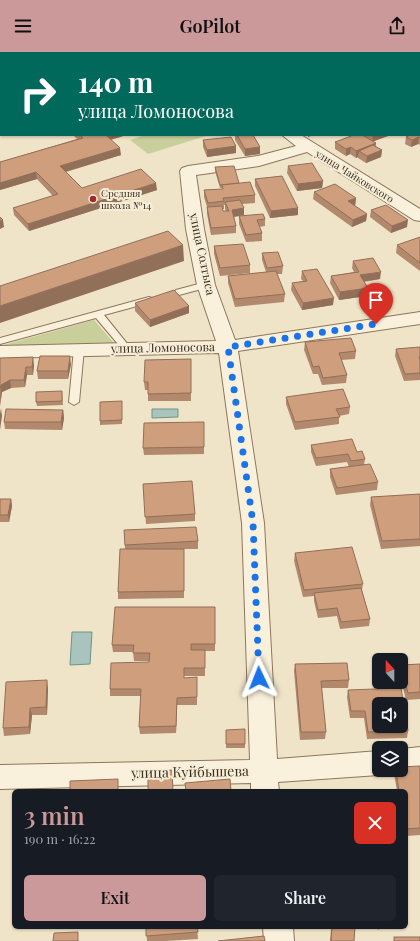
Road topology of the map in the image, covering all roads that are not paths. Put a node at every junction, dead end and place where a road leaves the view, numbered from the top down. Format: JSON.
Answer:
{"nodes":[{"id":1,"x":292,"y":136,"type":"edge"},
{"id":2,"x":309,"y":147,"type":"junction"},
{"id":3,"x":420,"y":216,"type":"edge"},
{"id":4,"x":206,"y":285,"type":"junction"},
{"id":5,"x":179,"y":292,"type":"dead end"},
{"id":6,"x":157,"y":298,"type":"edge"},
{"id":7,"x":98,"y":314,"type":"junction"},
{"id":8,"x":420,"y":318,"type":"edge"},
{"id":9,"x":0,"y":341,"type":"edge"},
{"id":10,"x":228,"y":347,"type":"junction"},
{"id":11,"x":126,"y":348,"type":"junction"},
{"id":12,"x":79,"y":349,"type":"junction"},
{"id":13,"x":0,"y":352,"type":"edge"},
{"id":14,"x":74,"y":402,"type":"dead end"},
{"id":15,"x":420,"y":758,"type":"edge"},
{"id":16,"x":408,"y":760,"type":"edge"},
{"id":17,"x":372,"y":764,"type":"edge"},
{"id":18,"x":0,"y":777,"type":"edge"},
{"id":19,"x":264,"y":781,"type":"edge"},
{"id":20,"x":278,"y":929,"type":"edge"},
{"id":21,"x":279,"y":941,"type":"edge"}],
"edges":[{"from":1,"to":2,"type":"street","name":"улица Чайковского"},
{"from":2,"to":3,"type":"street","name":"улица Чайковского"},
{"from":2,"to":4,"type":"street","name":"улица Солтыса"},
{"from":4,"to":5,"type":"lane"},
{"from":4,"to":10,"type":"street","name":"улица Солтыса"},
{"from":6,"to":7,"type":"lane"},
{"from":7,"to":9,"type":"lane"},
{"from":7,"to":11,"type":"lane"},
{"from":8,"to":10,"type":"street","name":"улица Ломоносова"},
{"from":10,"to":11,"type":"street","name":"улица Ломоносова"},
{"from":10,"to":19,"type":"street","name":"улица Солтыса"},
{"from":11,"to":12,"type":"street","name":"улица Ломоносова"},
{"from":12,"to":13,"type":"street","name":"улица Ломоносова"},
{"from":12,"to":14,"type":"lane"},
{"from":15,"to":16,"type":"street"},
{"from":17,"to":19,"type":"street","name":"улица Куйбышева"},
{"from":18,"to":19,"type":"street","name":"улица Куйбышева"},
{"from":20,"to":21,"type":"street"}]}
